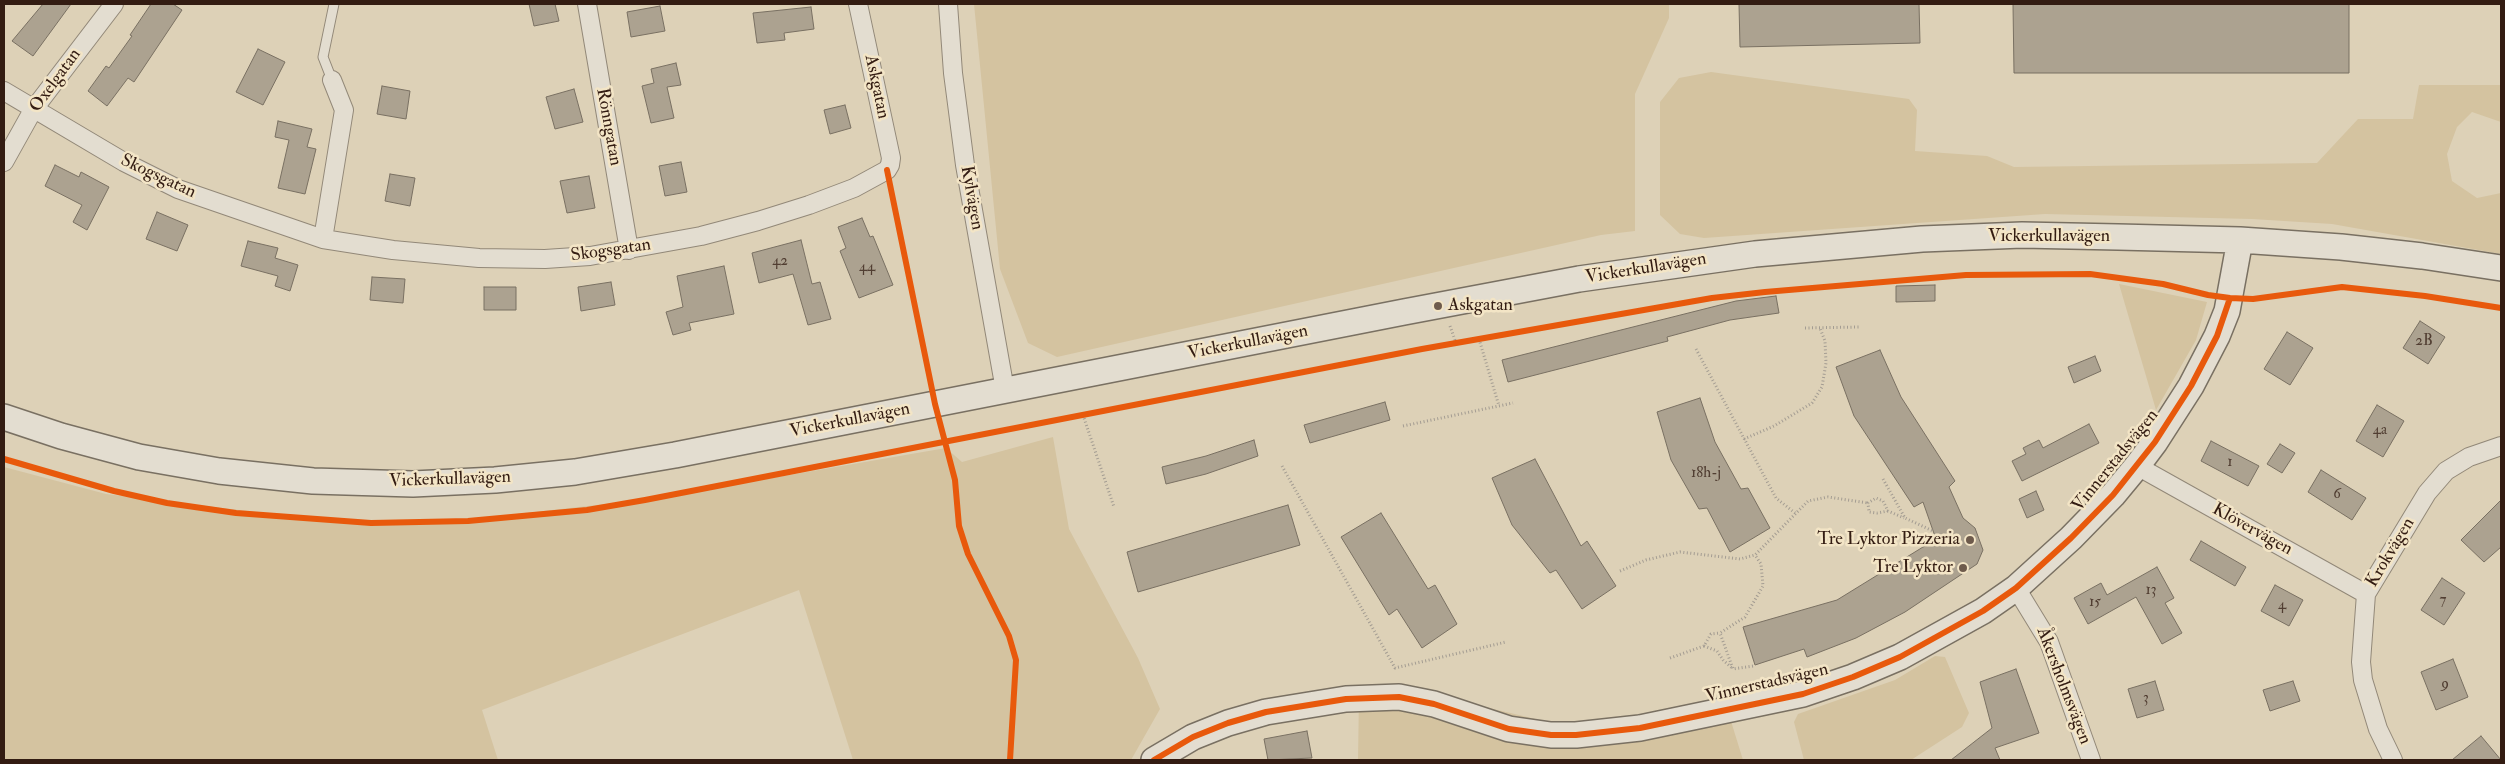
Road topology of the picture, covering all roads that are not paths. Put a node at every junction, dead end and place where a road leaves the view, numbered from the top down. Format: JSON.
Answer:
{"nodes":[{"id":1,"x":114,"y":4,"type":"edge"},
{"id":2,"x":334,"y":4,"type":"edge"},
{"id":3,"x":587,"y":4,"type":"edge"},
{"id":4,"x":858,"y":4,"type":"edge"},
{"id":5,"x":948,"y":4,"type":"edge"},
{"id":6,"x":332,"y":80,"type":"joint"},
{"id":7,"x":4,"y":91,"type":"edge"},
{"id":8,"x":33,"y":110,"type":"junction"},
{"id":9,"x":4,"y":162,"type":"edge"},
{"id":10,"x":887,"y":170,"type":"joint"},
{"id":11,"x":323,"y":239,"type":"junction"},
{"id":12,"x":2240,"y":240,"type":"junction"},
{"id":13,"x":629,"y":250,"type":"junction"},
{"id":14,"x":2501,"y":268,"type":"edge"},
{"id":15,"x":1005,"y":390,"type":"junction"},
{"id":16,"x":4,"y":417,"type":"edge"},
{"id":17,"x":2501,"y":446,"type":"edge"},
{"id":18,"x":2137,"y":466,"type":"junction"},
{"id":19,"x":2016,"y":588,"type":"junction"},
{"id":20,"x":2366,"y":594,"type":"junction"},
{"id":21,"x":1154,"y":760,"type":"edge"},
{"id":22,"x":2091,"y":760,"type":"edge"},
{"id":23,"x":2393,"y":760,"type":"edge"}],
"edges":[{"from":1,"to":8,"type":"street","name":"Oxelgatan"},
{"from":2,"to":6,"type":"lane"},
{"from":3,"to":13,"type":"street","name":"Rönngatan"},
{"from":4,"to":10,"type":"street","name":"Askgatan"},
{"from":5,"to":15,"type":"street","name":"Kylvägen"},
{"from":6,"to":11,"type":"street"},
{"from":7,"to":8,"type":"street","name":"Skogsgatan"},
{"from":8,"to":9,"type":"street","name":"Oxelgatan"},
{"from":8,"to":11,"type":"street","name":"Skogsgatan"},
{"from":10,"to":13,"type":"street","name":"Skogsgatan"},
{"from":11,"to":13,"type":"street","name":"Skogsgatan"},
{"from":12,"to":14,"type":"main road","name":"Vickerkullavägen"},
{"from":12,"to":15,"type":"main road","name":"Vickerkullavägen"},
{"from":12,"to":18,"type":"main road","name":"Vinnerstadsvägen"},
{"from":15,"to":16,"type":"main road","name":"Vickerkullavägen"},
{"from":17,"to":20,"type":"street","name":"Krokvägen"},
{"from":18,"to":19,"type":"main road","name":"Vinnerstadsvägen"},
{"from":18,"to":20,"type":"street","name":"Klövervägen"},
{"from":19,"to":21,"type":"main road","name":"Vinnerstadsvägen"},
{"from":19,"to":22,"type":"street","name":"Åkersholmsvägen"},
{"from":20,"to":23,"type":"street","name":"Krokvägen"}]}
